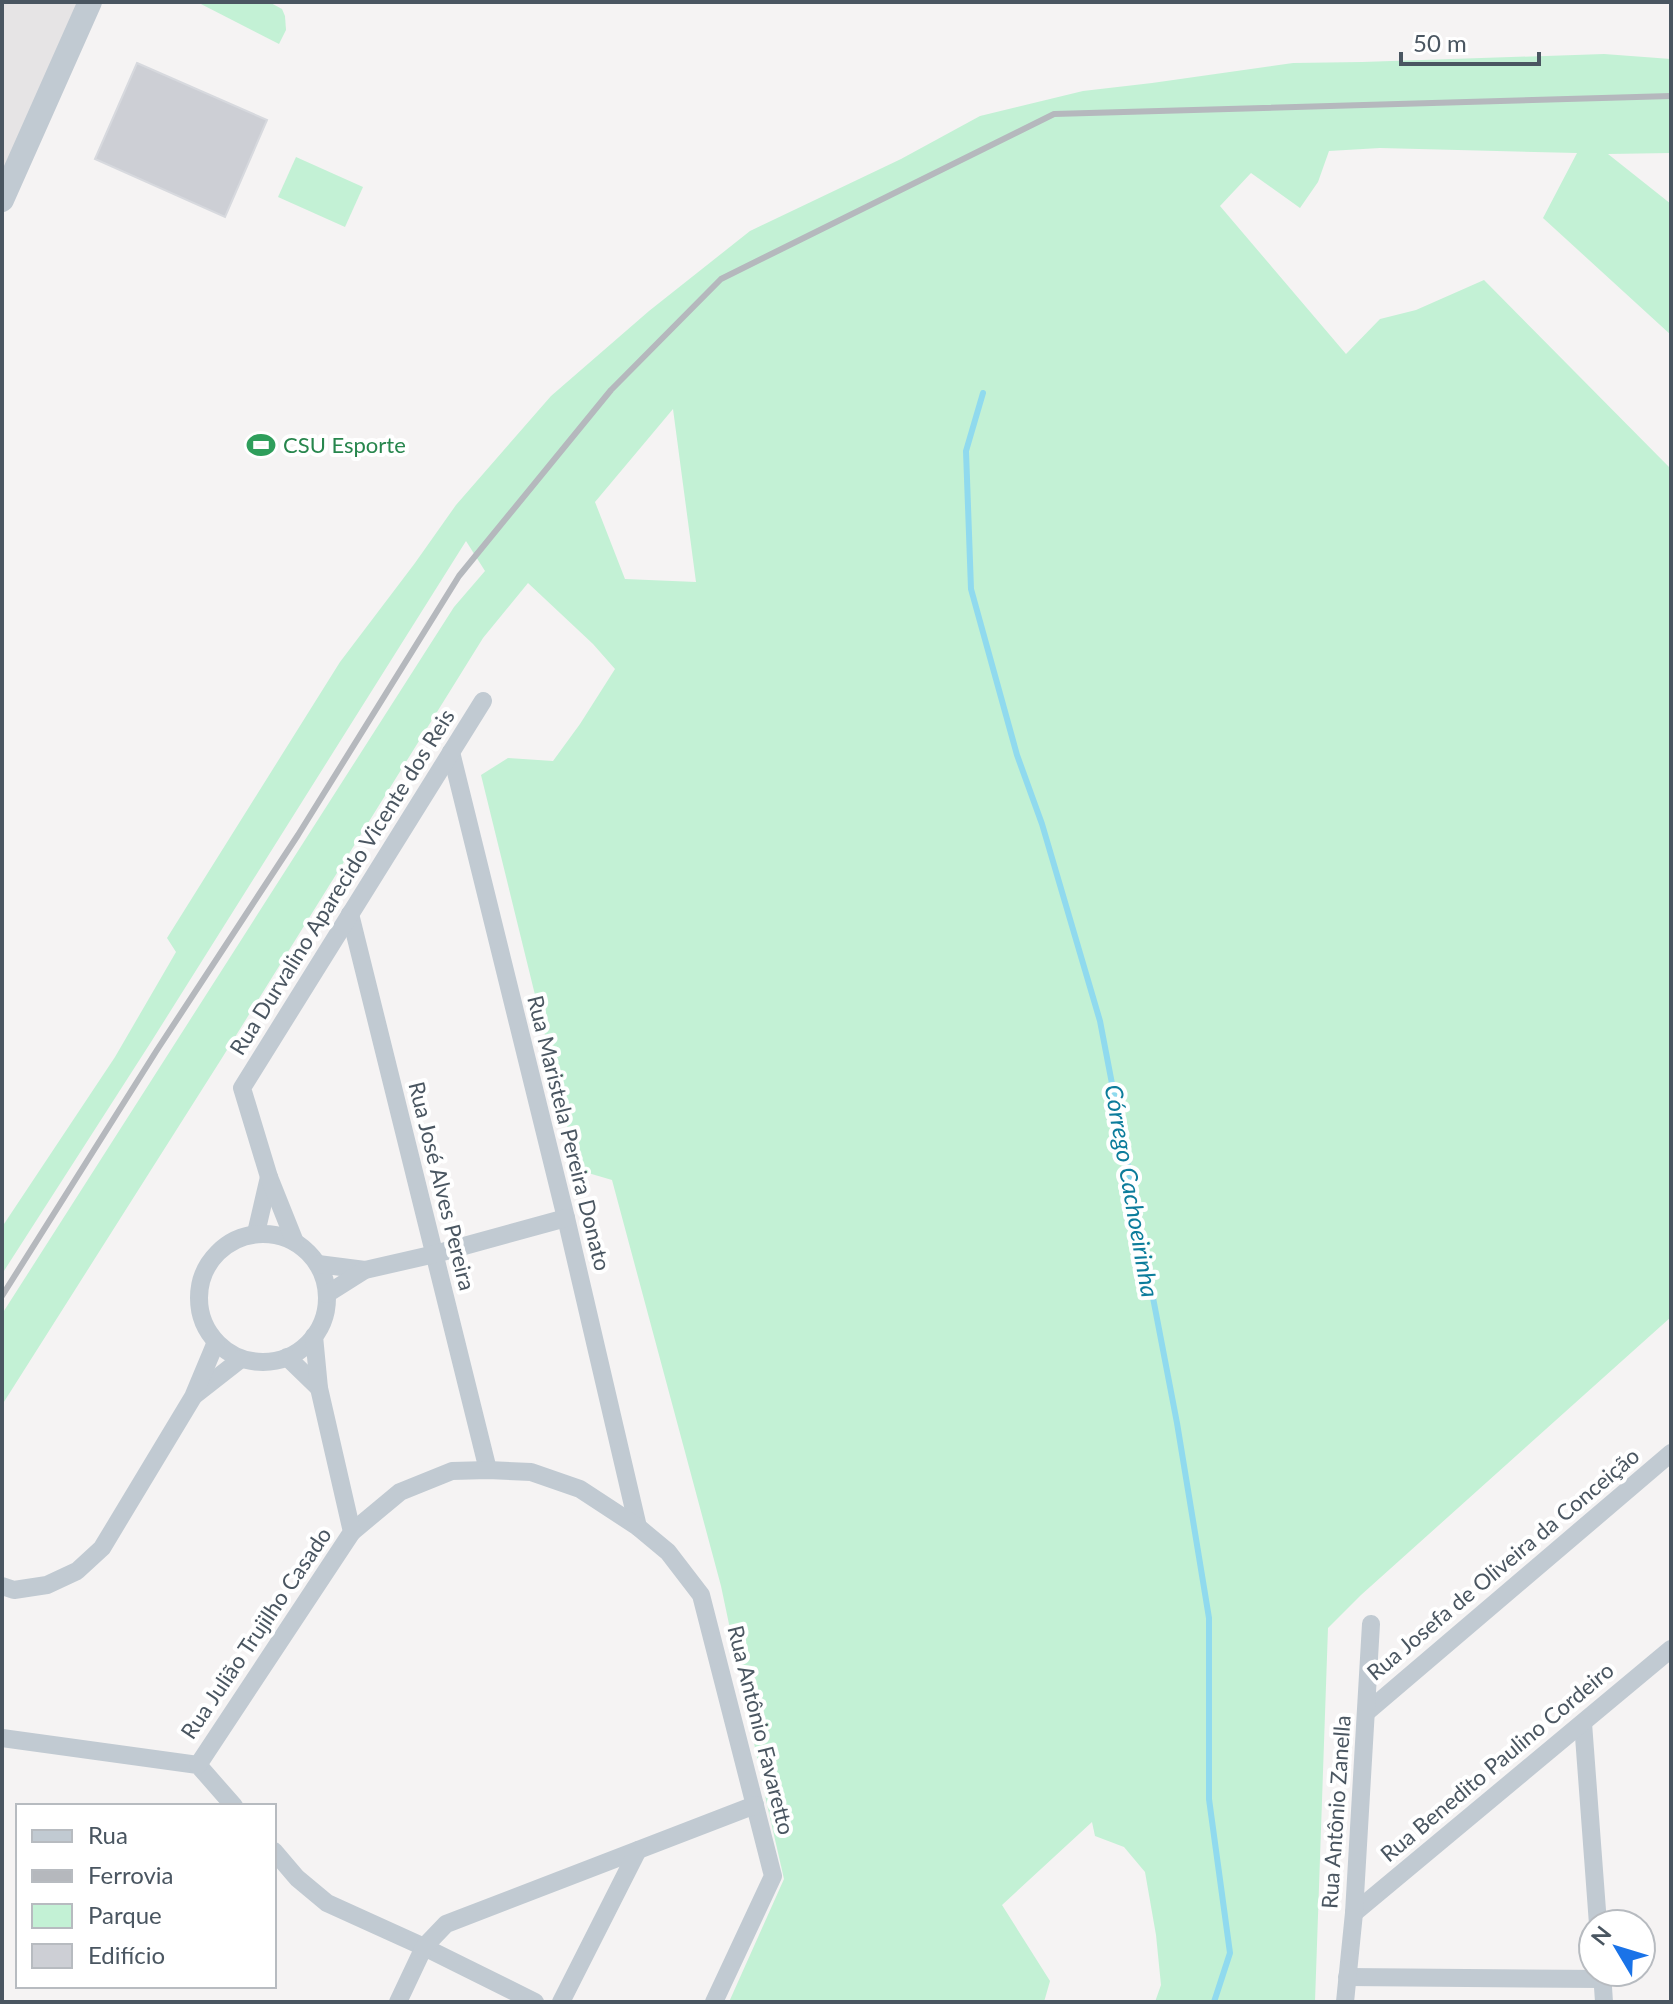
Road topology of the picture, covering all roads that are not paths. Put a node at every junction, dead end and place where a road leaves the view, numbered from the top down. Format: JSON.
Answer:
{"nodes":[{"id":1,"x":90,"y":2,"type":"edge"},
{"id":2,"x":2,"y":200,"type":"edge"},
{"id":3,"x":483,"y":701,"type":"dead end"},
{"id":4,"x":451,"y":752,"type":"junction"},
{"id":5,"x":350,"y":914,"type":"junction"},
{"id":6,"x":269,"y":1177,"type":"junction"},
{"id":7,"x":566,"y":1218,"type":"junction"},
{"id":8,"x":256,"y":1233,"type":"junction"},
{"id":9,"x":295,"y":1242,"type":"junction"},
{"id":10,"x":435,"y":1254,"type":"junction"},
{"id":11,"x":318,"y":1264,"type":"junction"},
{"id":12,"x":365,"y":1270,"type":"junction"},
{"id":13,"x":327,"y":1294,"type":"junction"},
{"id":14,"x":314,"y":1336,"type":"junction"},
{"id":15,"x":216,"y":1342,"type":"junction"},
{"id":16,"x":287,"y":1357,"type":"junction"},
{"id":17,"x":241,"y":1359,"type":"junction"},
{"id":18,"x":319,"y":1388,"type":"junction"},
{"id":19,"x":193,"y":1397,"type":"junction"},
{"id":20,"x":1671,"y":1453,"type":"edge"},
{"id":21,"x":488,"y":1470,"type":"junction"},
{"id":22,"x":638,"y":1527,"type":"junction"},
{"id":23,"x":352,"y":1532,"type":"junction"},
{"id":24,"x":2,"y":1586,"type":"edge"},
{"id":25,"x":1371,"y":1624,"type":"dead end"},
{"id":26,"x":1671,"y":1649,"type":"edge"},
{"id":27,"x":1367,"y":1712,"type":"junction"},
{"id":28,"x":1583,"y":1723,"type":"junction"},
{"id":29,"x":2,"y":1738,"type":"edge"},
{"id":30,"x":198,"y":1765,"type":"junction"},
{"id":31,"x":232,"y":1804,"type":"edge"},
{"id":32,"x":755,"y":1805,"type":"junction"},
{"id":33,"x":638,"y":1850,"type":"junction"},
{"id":34,"x":276,"y":1853,"type":"edge"},
{"id":35,"x":1597,"y":1908,"type":"edge"},
{"id":36,"x":1354,"y":1913,"type":"junction"},
{"id":37,"x":424,"y":1947,"type":"junction"},
{"id":38,"x":1577,"y":1976,"type":"edge"},
{"id":39,"x":1347,"y":1977,"type":"junction"},
{"id":40,"x":398,"y":2002,"type":"edge"},
{"id":41,"x":535,"y":2002,"type":"edge"},
{"id":42,"x":561,"y":2002,"type":"edge"},
{"id":43,"x":714,"y":2002,"type":"edge"},
{"id":44,"x":1345,"y":2002,"type":"edge"}],
"edges":[{"from":1,"to":2,"type":"street"},
{"from":3,"to":4,"type":"street","name":"Rua Durvalino Aparecido Vicente dos Reis"},
{"from":4,"to":5,"type":"street","name":"Rua Durvalino Aparecido Vicente dos Reis"},
{"from":4,"to":7,"type":"street","name":"Rua Maristela Pereira Donato"},
{"from":5,"to":6,"type":"street","name":"Rua Durvalino Aparecido Vicente dos Reis"},
{"from":5,"to":10,"type":"street","name":"Rua José Alves Pereira"},
{"from":6,"to":8,"type":"street"},
{"from":6,"to":9,"type":"street"},
{"from":7,"to":10,"type":"street"},
{"from":7,"to":22,"type":"street","name":"Rua Maristela Pereira Donato"},
{"from":8,"to":9,"type":"street"},
{"from":8,"to":15,"type":"street"},
{"from":9,"to":11,"type":"street"},
{"from":10,"to":12,"type":"street"},
{"from":10,"to":21,"type":"street","name":"Rua José Alves Pereira"},
{"from":11,"to":12,"type":"street"},
{"from":11,"to":13,"type":"street"},
{"from":12,"to":13,"type":"street"},
{"from":13,"to":14,"type":"street"},
{"from":14,"to":16,"type":"street"},
{"from":14,"to":18,"type":"street","name":"Rua Julião Trujilho Casado"},
{"from":15,"to":17,"type":"street"},
{"from":15,"to":19,"type":"street"},
{"from":16,"to":17,"type":"street"},
{"from":16,"to":18,"type":"street"},
{"from":17,"to":19,"type":"street"},
{"from":18,"to":23,"type":"street","name":"Rua Julião Trujilho Casado"},
{"from":19,"to":24,"type":"street"},
{"from":20,"to":27,"type":"street","name":"Rua Josefa de Oliveira da Conceição"},
{"from":21,"to":22,"type":"street"},
{"from":21,"to":23,"type":"street"},
{"from":22,"to":32,"type":"street","name":"Rua Antônio Favaretto"},
{"from":23,"to":30,"type":"street","name":"Rua Julião Trujilho Casado"},
{"from":25,"to":27,"type":"street","name":"Rua Antônio Zanella"},
{"from":26,"to":28,"type":"street","name":"Rua Benedito Paulino Cordeiro"},
{"from":27,"to":36,"type":"street","name":"Rua Antônio Zanella"},
{"from":28,"to":35,"type":"street"},
{"from":28,"to":36,"type":"street","name":"Rua Benedito Paulino Cordeiro"},
{"from":29,"to":30,"type":"street"},
{"from":30,"to":31,"type":"street"},
{"from":32,"to":33,"type":"street"},
{"from":32,"to":43,"type":"street","name":"Rua Antônio Favaretto"},
{"from":33,"to":37,"type":"street"},
{"from":33,"to":42,"type":"street"},
{"from":34,"to":37,"type":"street"},
{"from":36,"to":39,"type":"street","name":"Rua Antônio Zanella"},
{"from":37,"to":40,"type":"street"},
{"from":37,"to":41,"type":"street"},
{"from":38,"to":39,"type":"street"},
{"from":39,"to":44,"type":"street","name":"Rua Antônio Zanella"}]}
